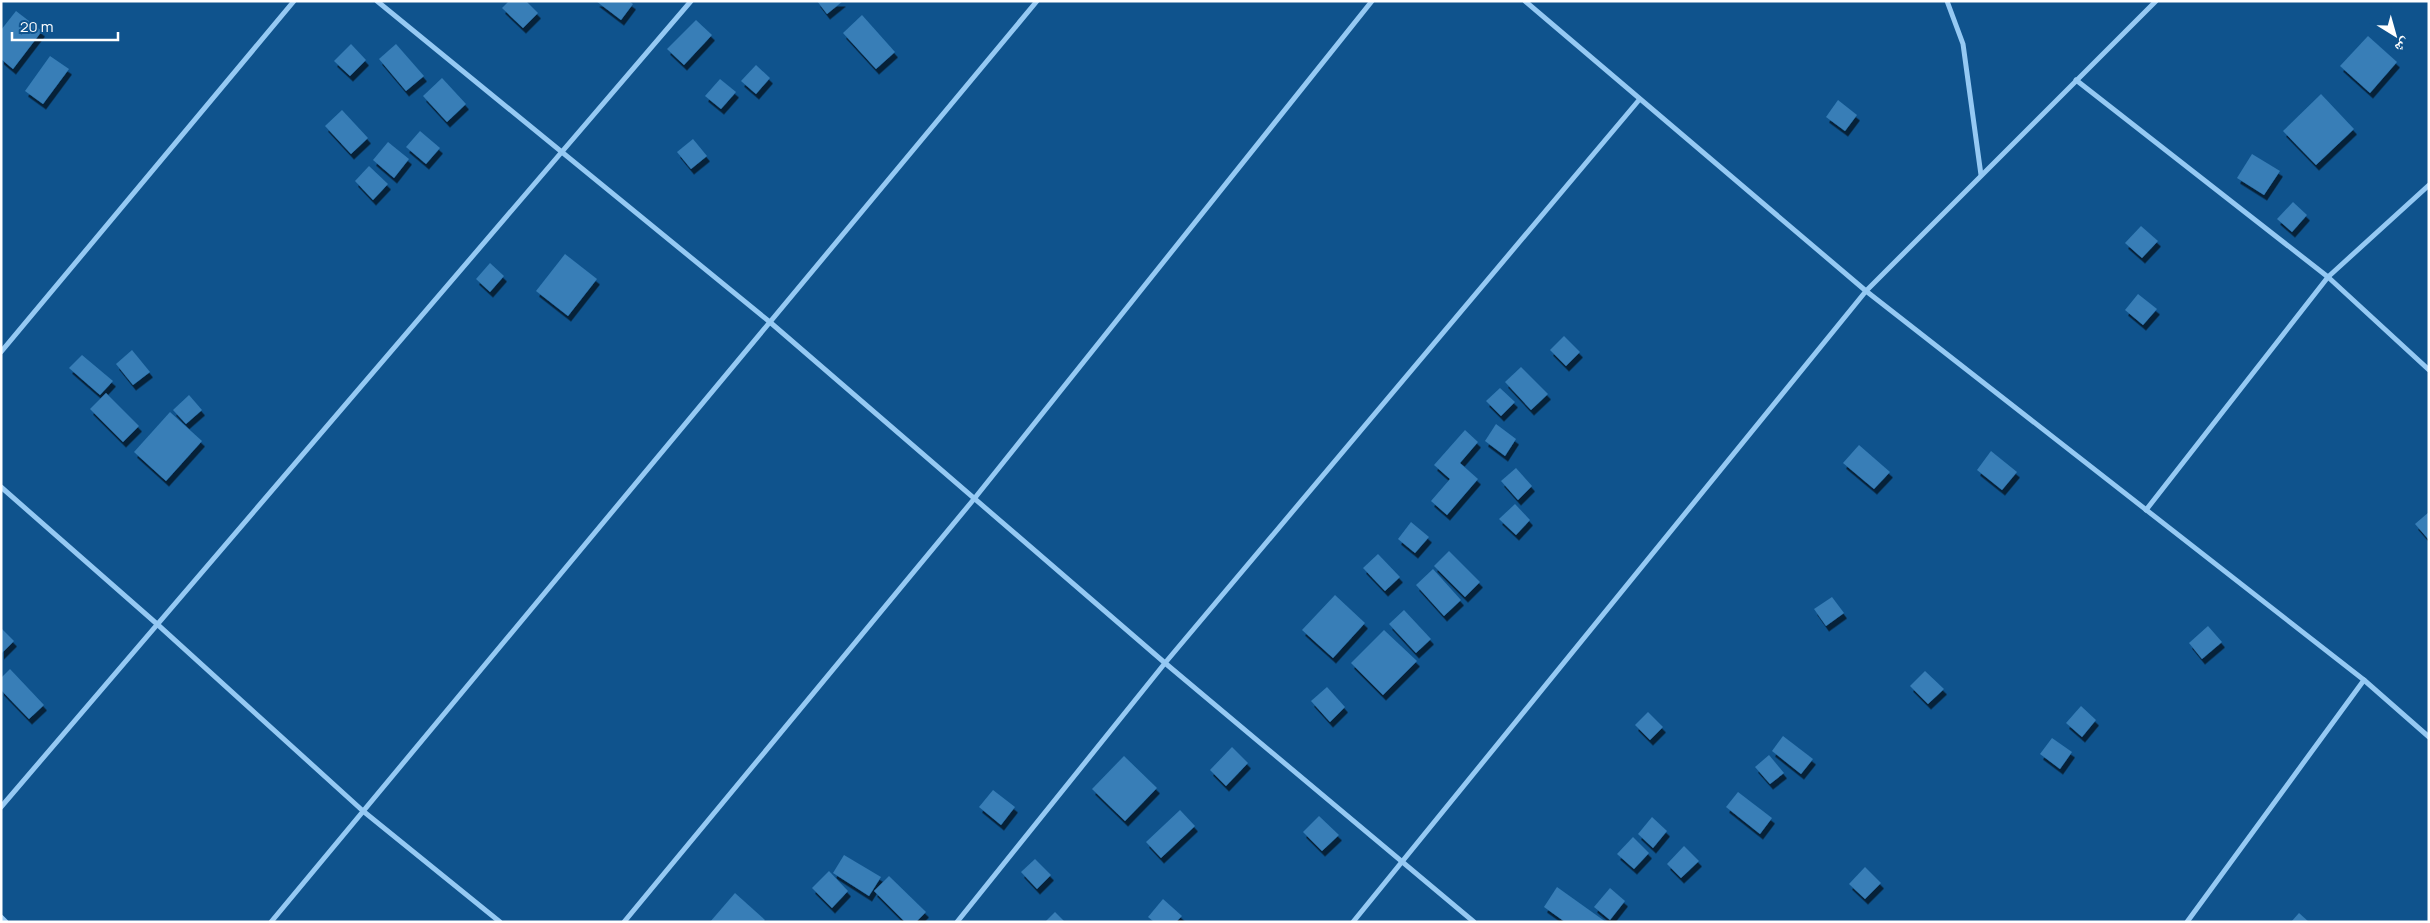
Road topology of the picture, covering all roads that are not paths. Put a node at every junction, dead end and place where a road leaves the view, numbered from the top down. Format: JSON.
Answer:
{"nodes":[{"id":1,"x":294,"y":1,"type":"edge"},
{"id":2,"x":377,"y":1,"type":"edge"},
{"id":3,"x":691,"y":1,"type":"edge"},
{"id":4,"x":1037,"y":1,"type":"edge"},
{"id":5,"x":1372,"y":1,"type":"edge"},
{"id":6,"x":1525,"y":1,"type":"edge"},
{"id":7,"x":1947,"y":1,"type":"edge"},
{"id":8,"x":2156,"y":1,"type":"edge"},
{"id":9,"x":2076,"y":80,"type":"junction"},
{"id":10,"x":1639,"y":100,"type":"junction"},
{"id":11,"x":562,"y":152,"type":"junction"},
{"id":12,"x":1981,"y":175,"type":"junction"},
{"id":13,"x":2429,"y":185,"type":"edge"},
{"id":14,"x":2328,"y":277,"type":"junction"},
{"id":15,"x":1866,"y":291,"type":"junction"},
{"id":16,"x":771,"y":323,"type":"junction"},
{"id":17,"x":1,"y":352,"type":"edge"},
{"id":18,"x":2429,"y":370,"type":"edge"},
{"id":19,"x":1,"y":487,"type":"edge"},
{"id":20,"x":974,"y":499,"type":"junction"},
{"id":21,"x":2146,"y":510,"type":"junction"},
{"id":22,"x":157,"y":624,"type":"junction"},
{"id":23,"x":1165,"y":664,"type":"junction"},
{"id":24,"x":2364,"y":680,"type":"junction"},
{"id":25,"x":2429,"y":737,"type":"edge"},
{"id":26,"x":1,"y":807,"type":"edge"},
{"id":27,"x":363,"y":811,"type":"junction"},
{"id":28,"x":1402,"y":864,"type":"junction"},
{"id":29,"x":1,"y":917,"type":"edge"},
{"id":30,"x":6,"y":922,"type":"edge"},
{"id":31,"x":271,"y":922,"type":"edge"},
{"id":32,"x":500,"y":922,"type":"edge"},
{"id":33,"x":624,"y":922,"type":"edge"},
{"id":34,"x":957,"y":922,"type":"edge"},
{"id":35,"x":1354,"y":922,"type":"edge"},
{"id":36,"x":1474,"y":922,"type":"edge"},
{"id":37,"x":2187,"y":922,"type":"edge"}],
"edges":[{"from":1,"to":17,"type":"street"},
{"from":2,"to":11,"type":"street"},
{"from":3,"to":11,"type":"street"},
{"from":4,"to":16,"type":"street"},
{"from":5,"to":20,"type":"street"},
{"from":6,"to":10,"type":"street"},
{"from":7,"to":12,"type":"street"},
{"from":8,"to":9,"type":"street"},
{"from":9,"to":12,"type":"street"},
{"from":9,"to":14,"type":"street"},
{"from":10,"to":15,"type":"street"},
{"from":10,"to":23,"type":"street"},
{"from":11,"to":16,"type":"street"},
{"from":11,"to":22,"type":"street"},
{"from":12,"to":15,"type":"street"},
{"from":13,"to":14,"type":"street"},
{"from":14,"to":18,"type":"street"},
{"from":14,"to":21,"type":"street"},
{"from":15,"to":21,"type":"street"},
{"from":15,"to":28,"type":"street"},
{"from":16,"to":20,"type":"street"},
{"from":16,"to":27,"type":"street"},
{"from":19,"to":22,"type":"street"},
{"from":20,"to":23,"type":"street"},
{"from":20,"to":33,"type":"street"},
{"from":21,"to":24,"type":"street"},
{"from":22,"to":26,"type":"street"},
{"from":22,"to":27,"type":"street"},
{"from":23,"to":28,"type":"street"},
{"from":23,"to":34,"type":"street"},
{"from":24,"to":25,"type":"street"},
{"from":24,"to":37,"type":"street"},
{"from":27,"to":31,"type":"street"},
{"from":27,"to":32,"type":"street"},
{"from":28,"to":35,"type":"street"},
{"from":28,"to":36,"type":"street"},
{"from":29,"to":30,"type":"street"}]}
